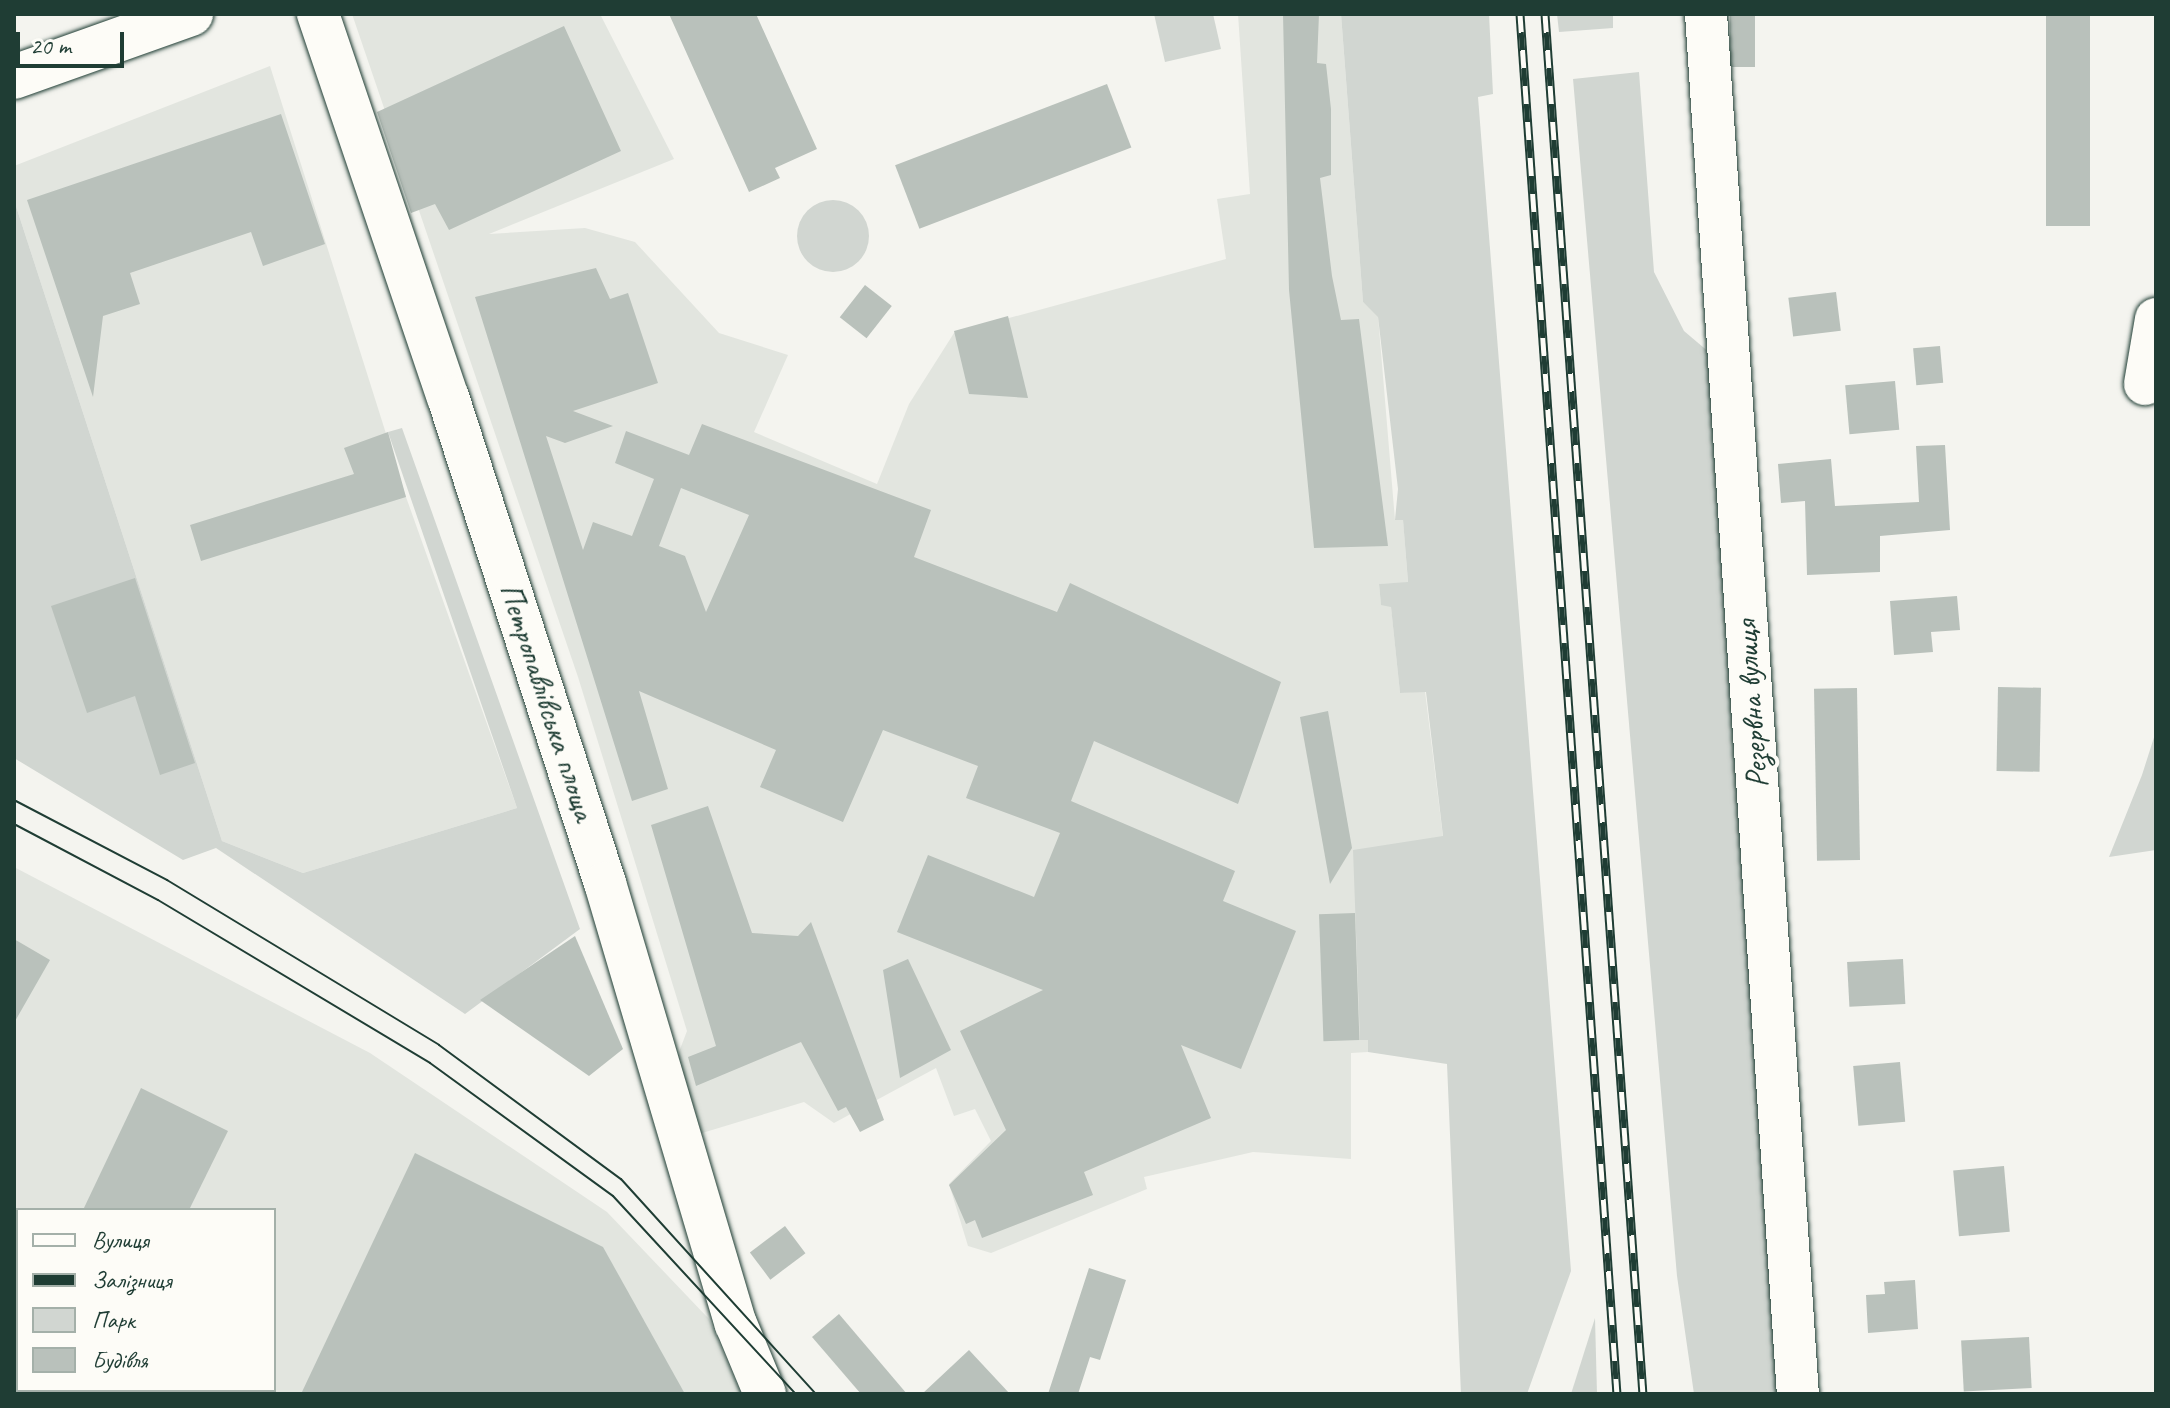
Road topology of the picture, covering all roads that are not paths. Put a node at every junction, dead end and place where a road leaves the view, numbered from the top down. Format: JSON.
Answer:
{"nodes":[{"id":1,"x":191,"y":14,"type":"edge"},
{"id":2,"x":318,"y":14,"type":"edge"},
{"id":3,"x":1706,"y":14,"type":"edge"},
{"id":4,"x":14,"y":77,"type":"edge"},
{"id":5,"x":2156,"y":319,"type":"edge"},
{"id":6,"x":2145,"y":384,"type":"dead end"},
{"id":7,"x":765,"y":1394,"type":"edge"},
{"id":8,"x":1798,"y":1394,"type":"edge"}],
"edges":[{"from":1,"to":4,"type":"main road"},
{"from":2,"to":7,"type":"street","name":"Петропавлівська площа"},
{"from":3,"to":8,"type":"street","name":"Резервна вулиця"},
{"from":5,"to":6,"type":"street"}]}
